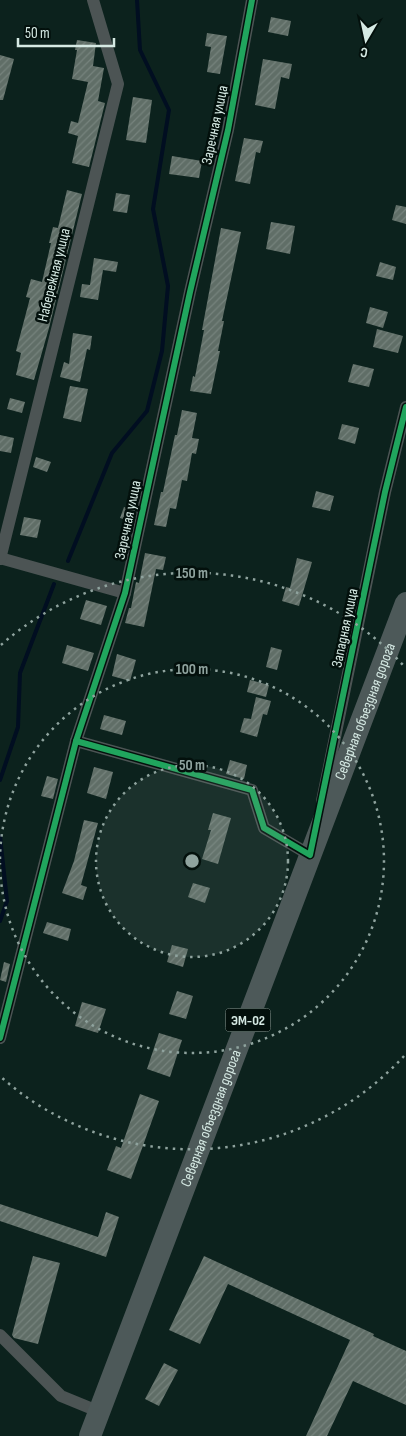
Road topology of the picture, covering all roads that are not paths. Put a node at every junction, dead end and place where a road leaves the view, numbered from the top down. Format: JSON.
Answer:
{"nodes":[{"id":1,"x":93,"y":0,"type":"edge"},
{"id":2,"x":252,"y":0,"type":"edge"},
{"id":3,"x":406,"y":407,"type":"edge"},
{"id":4,"x":0,"y":559,"type":"edge"},
{"id":5,"x":125,"y":592,"type":"junction"},
{"id":6,"x":406,"y":603,"type":"edge"},
{"id":7,"x":76,"y":741,"type":"junction"},
{"id":8,"x":310,"y":855,"type":"junction"},
{"id":9,"x":6,"y":990,"type":"edge"},
{"id":10,"x":0,"y":1038,"type":"edge"},
{"id":11,"x":0,"y":1335,"type":"edge"},
{"id":12,"x":100,"y":1412,"type":"junction"},
{"id":13,"x":90,"y":1436,"type":"edge"}],
"edges":[{"from":1,"to":4,"type":"street","name":"Набережная улица"},
{"from":2,"to":5,"type":"street","name":"Заречная улица"},
{"from":3,"to":8,"type":"street","name":"Западная улица"},
{"from":4,"to":5,"type":"street"},
{"from":5,"to":7,"type":"street","name":"Заречная улица"},
{"from":6,"to":8,"type":"highway","name":"Северная объездная дорога","number":"ЭМ-02"},
{"from":7,"to":8,"type":"street"},
{"from":7,"to":9,"type":"street","name":"Заречная улица"},
{"from":8,"to":12,"type":"highway","name":"Северная объездная дорога","number":"ЭМ-02"},
{"from":9,"to":10,"type":"street","name":"Заречная улица"},
{"from":11,"to":12,"type":"street"},
{"from":12,"to":13,"type":"highway","name":"Северная объездная дорога","number":"ЭМ-02"}]}
